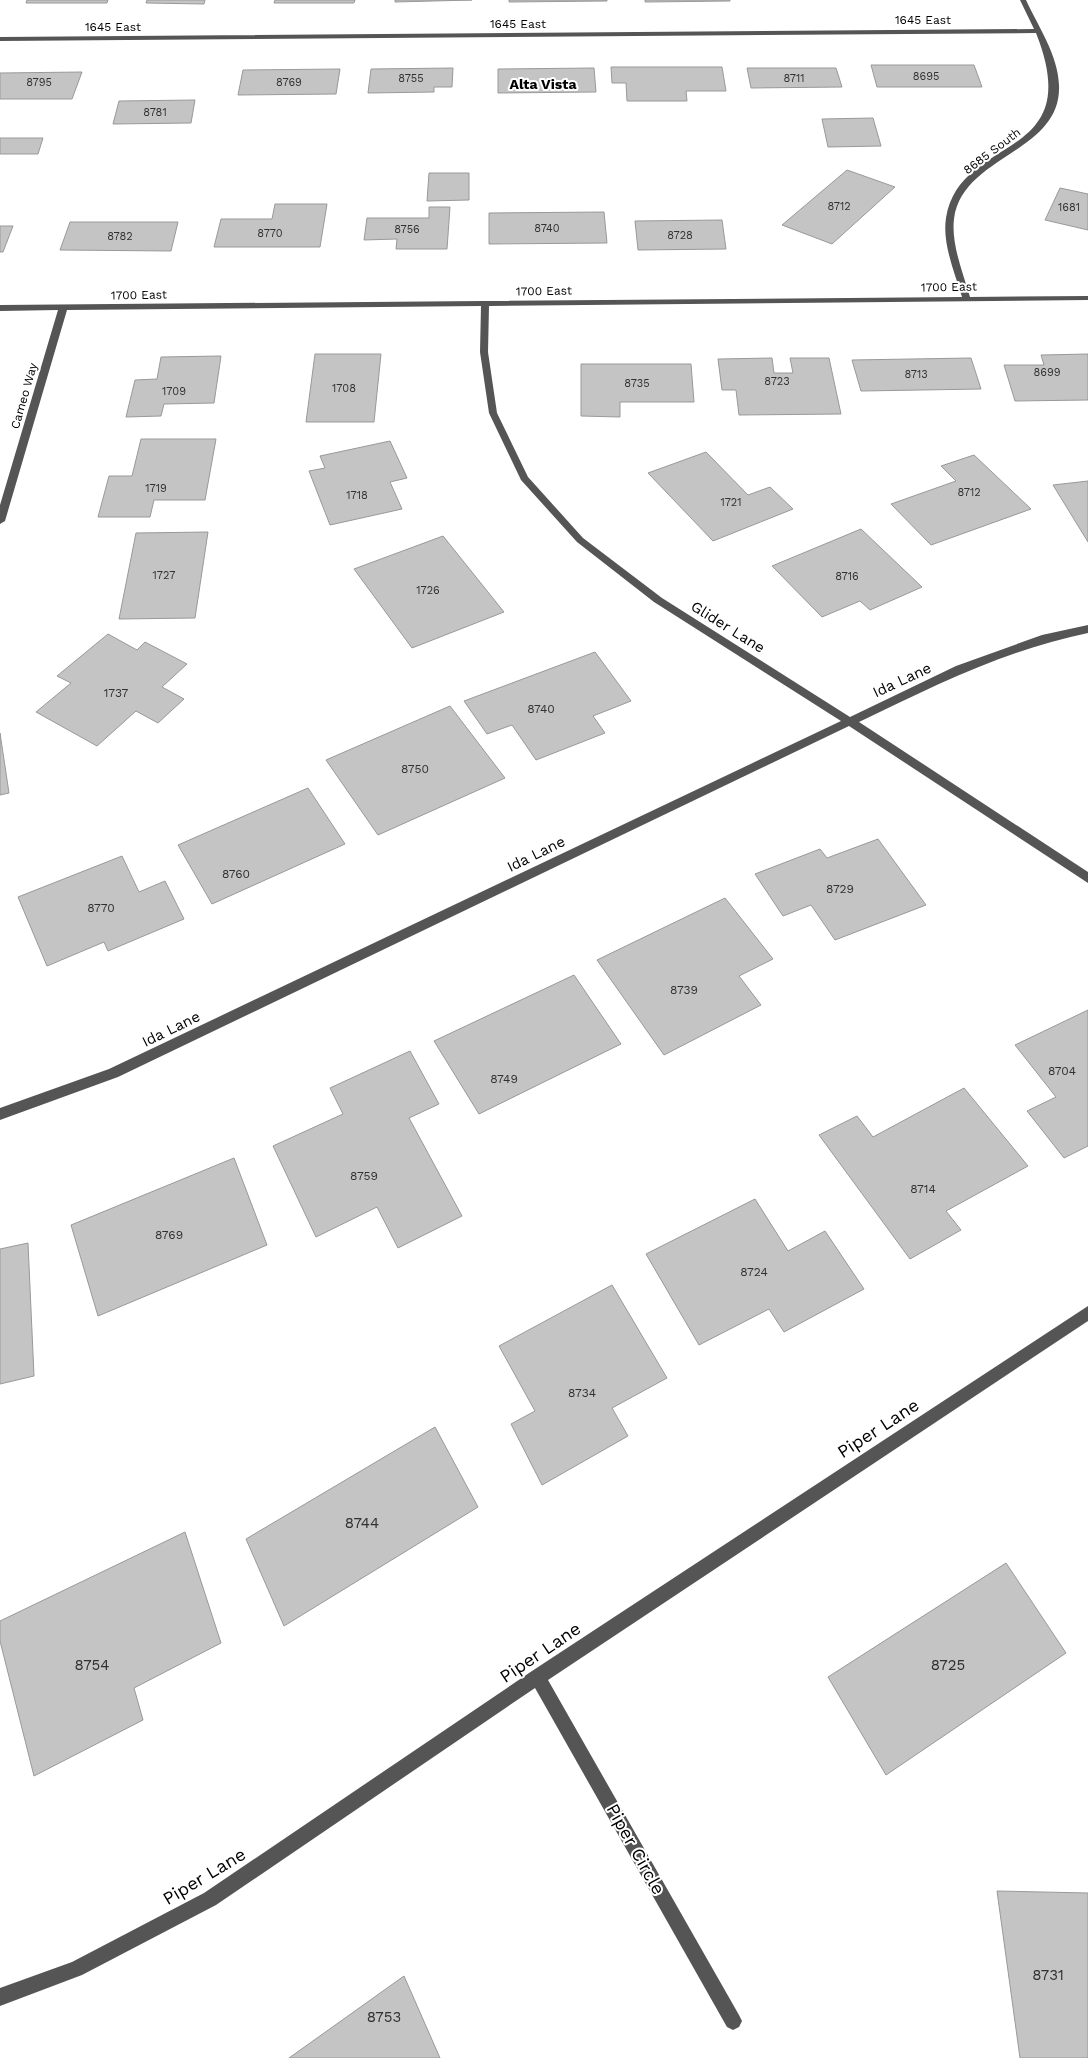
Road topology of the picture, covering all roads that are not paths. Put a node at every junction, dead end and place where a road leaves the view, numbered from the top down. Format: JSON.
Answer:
{"nodes":[{"id":1,"x":1023,"y":0,"type":"edge"},
{"id":2,"x":1037,"y":31,"type":"junction"},
{"id":3,"x":0,"y":39,"type":"edge"},
{"id":4,"x":1088,"y":298,"type":"edge"},
{"id":5,"x":967,"y":299,"type":"junction"},
{"id":6,"x":486,"y":304,"type":"junction"},
{"id":7,"x":0,"y":308,"type":"edge"},
{"id":8,"x":63,"y":308,"type":"junction"},
{"id":9,"x":0,"y":521,"type":"edge"},
{"id":10,"x":1088,"y":629,"type":"edge"},
{"id":11,"x":849,"y":721,"type":"junction"},
{"id":12,"x":1088,"y":878,"type":"edge"},
{"id":13,"x":0,"y":1114,"type":"edge"},
{"id":14,"x":1088,"y":1313,"type":"edge"},
{"id":15,"x":538,"y":1677,"type":"junction"},
{"id":16,"x":0,"y":1997,"type":"edge"},
{"id":17,"x":733,"y":2021,"type":"dead end"}],
"edges":[{"from":1,"to":2,"type":"street","name":"8685 South"},
{"from":2,"to":3,"type":"street","name":"1645 East"},
{"from":2,"to":5,"type":"street","name":"8685 South"},
{"from":4,"to":5,"type":"street","name":"1700 East"},
{"from":5,"to":6,"type":"street","name":"1700 East"},
{"from":6,"to":8,"type":"street","name":"1700 East"},
{"from":6,"to":11,"type":"street","name":"Glider Lane"},
{"from":7,"to":8,"type":"street","name":"1700 East"},
{"from":8,"to":9,"type":"street","name":"Cameo Way"},
{"from":10,"to":11,"type":"street","name":"Ida Lane"},
{"from":11,"to":12,"type":"street","name":"Glider Lane"},
{"from":11,"to":13,"type":"street","name":"Ida Lane"},
{"from":14,"to":15,"type":"street","name":"Piper Lane"},
{"from":15,"to":16,"type":"street","name":"Piper Lane"},
{"from":15,"to":17,"type":"street","name":"Piper Circle"}]}
